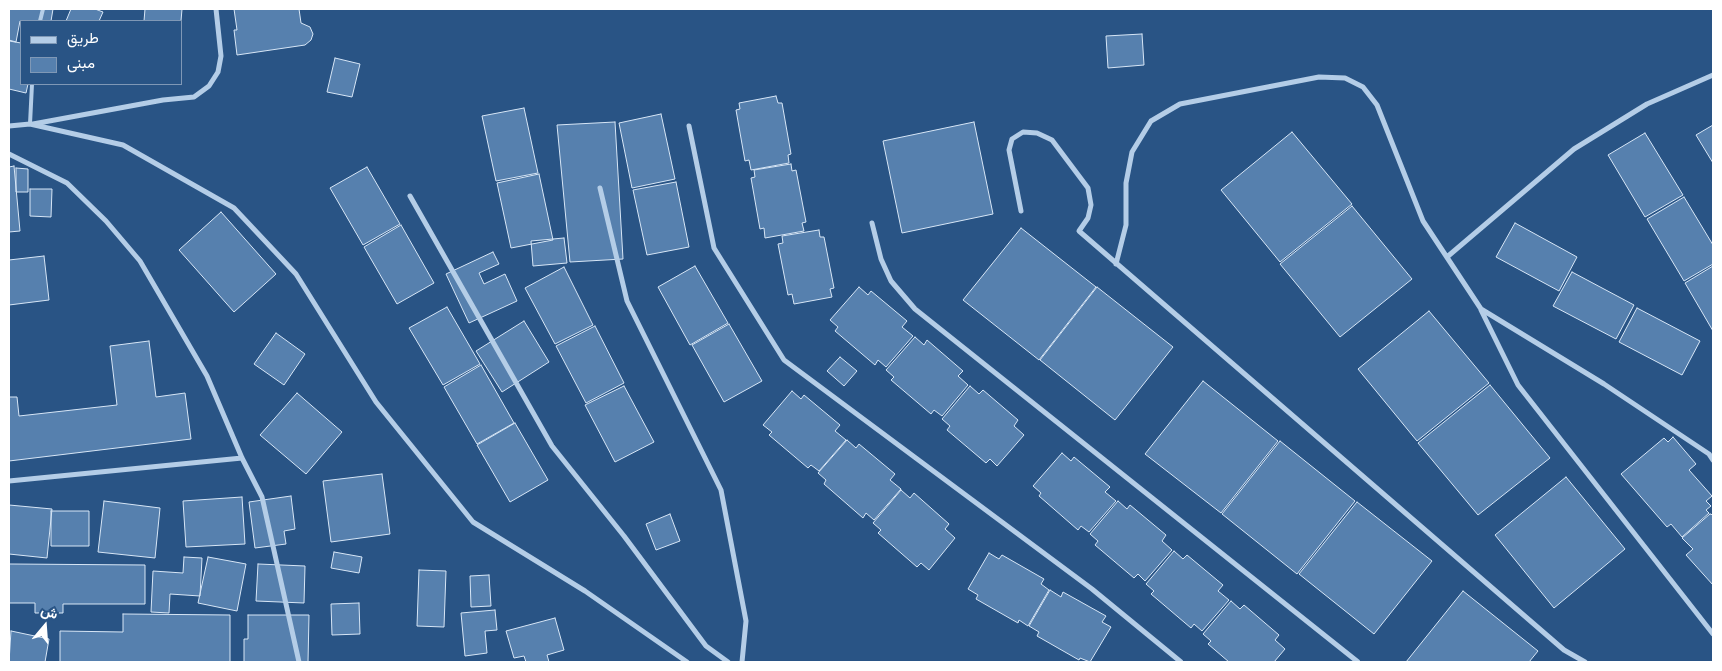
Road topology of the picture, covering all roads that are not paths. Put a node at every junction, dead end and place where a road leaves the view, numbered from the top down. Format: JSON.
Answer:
{"nodes":[{"id":1,"x":216,"y":9,"type":"edge"},
{"id":2,"x":1713,"y":75,"type":"edge"},
{"id":3,"x":32,"y":85,"type":"edge"},
{"id":4,"x":30,"y":124,"type":"junction"},
{"id":5,"x":9,"y":126,"type":"edge"},
{"id":6,"x":689,"y":126,"type":"dead end"},
{"id":7,"x":9,"y":154,"type":"edge"},
{"id":8,"x":600,"y":188,"type":"dead end"},
{"id":9,"x":410,"y":196,"type":"dead end"},
{"id":10,"x":1021,"y":210,"type":"dead end"},
{"id":11,"x":872,"y":223,"type":"dead end"},
{"id":12,"x":1447,"y":257,"type":"junction"},
{"id":13,"x":1116,"y":264,"type":"junction"},
{"id":14,"x":1481,"y":309,"type":"junction"},
{"id":15,"x":242,"y":458,"type":"junction"},
{"id":16,"x":1713,"y":460,"type":"edge"},
{"id":17,"x":9,"y":481,"type":"edge"},
{"id":18,"x":1713,"y":634,"type":"edge"},
{"id":19,"x":300,"y":662,"type":"edge"},
{"id":20,"x":687,"y":662,"type":"edge"},
{"id":21,"x":728,"y":662,"type":"edge"},
{"id":22,"x":742,"y":662,"type":"edge"},
{"id":23,"x":1181,"y":662,"type":"edge"},
{"id":24,"x":1358,"y":662,"type":"edge"},
{"id":25,"x":1585,"y":662,"type":"edge"}],
"edges":[{"from":1,"to":4,"type":"street"},
{"from":2,"to":12,"type":"street"},
{"from":3,"to":4,"type":"lane"},
{"from":4,"to":5,"type":"street"},
{"from":4,"to":20,"type":"street"},
{"from":6,"to":23,"type":"street"},
{"from":7,"to":15,"type":"street"},
{"from":8,"to":22,"type":"street"},
{"from":9,"to":21,"type":"street"},
{"from":10,"to":13,"type":"street"},
{"from":11,"to":24,"type":"street"},
{"from":12,"to":13,"type":"street"},
{"from":12,"to":14,"type":"street"},
{"from":13,"to":25,"type":"street"},
{"from":14,"to":16,"type":"street"},
{"from":14,"to":18,"type":"street"},
{"from":15,"to":17,"type":"street"},
{"from":15,"to":19,"type":"street"}]}
